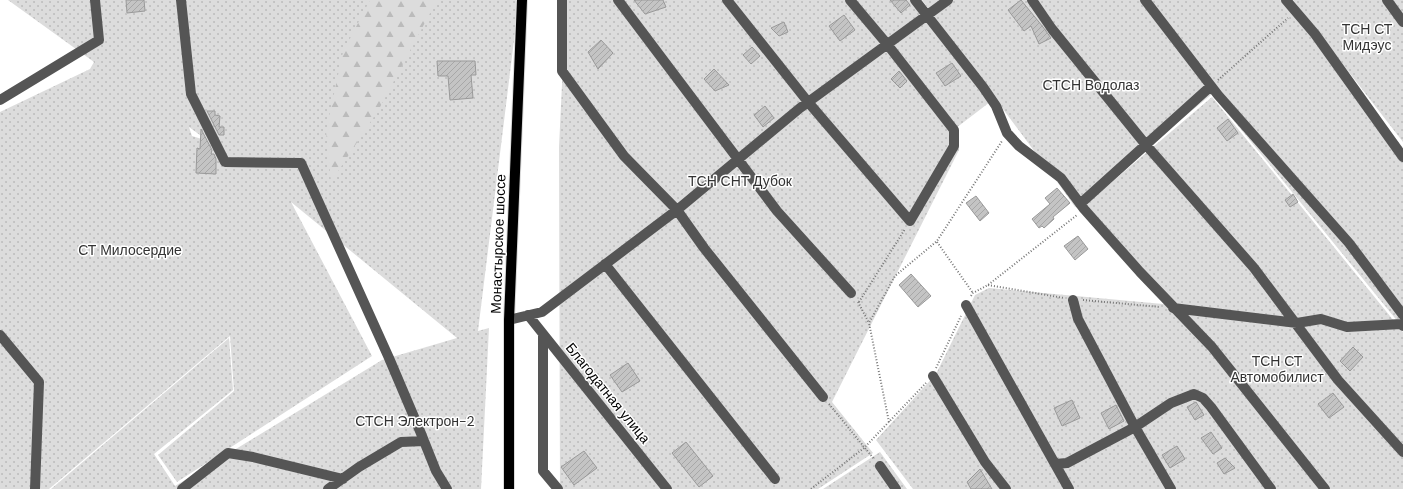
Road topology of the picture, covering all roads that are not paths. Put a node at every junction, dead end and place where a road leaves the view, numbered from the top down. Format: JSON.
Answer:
{"nodes":[{"id":1,"x":95,"y":0,"type":"edge"},
{"id":2,"x":181,"y":0,"type":"edge"},
{"id":3,"x":522,"y":0,"type":"edge"},
{"id":4,"x":562,"y":0,"type":"edge"},
{"id":5,"x":618,"y":0,"type":"edge"},
{"id":6,"x":727,"y":0,"type":"edge"},
{"id":7,"x":850,"y":0,"type":"edge"},
{"id":8,"x":915,"y":0,"type":"edge"},
{"id":9,"x":948,"y":0,"type":"edge"},
{"id":10,"x":1032,"y":0,"type":"edge"},
{"id":11,"x":1145,"y":0,"type":"edge"},
{"id":12,"x":1286,"y":0,"type":"edge"},
{"id":13,"x":1387,"y":0,"type":"edge"},
{"id":14,"x":928,"y":15,"type":"junction"},
{"id":15,"x":1403,"y":22,"type":"edge"},
{"id":16,"x":887,"y":44,"type":"junction"},
{"id":17,"x":1211,"y":86,"type":"junction"},
{"id":18,"x":0,"y":100,"type":"edge"},
{"id":19,"x":808,"y":102,"type":"junction"},
{"id":20,"x":1146,"y":145,"type":"junction"},
{"id":21,"x":1403,"y":157,"type":"edge"},
{"id":22,"x":738,"y":159,"type":"junction"},
{"id":23,"x":1082,"y":207,"type":"junction"},
{"id":24,"x":677,"y":210,"type":"junction"},
{"id":25,"x":605,"y":264,"type":"junction"},
{"id":26,"x":851,"y":293,"type":"road end"},
{"id":27,"x":1073,"y":300,"type":"dead end"},
{"id":28,"x":966,"y":305,"type":"road end"},
{"id":29,"x":1173,"y":308,"type":"junction"},
{"id":30,"x":528,"y":315,"type":"junction"},
{"id":31,"x":1403,"y":315,"type":"edge"},
{"id":32,"x":509,"y":320,"type":"junction"},
{"id":33,"x":1297,"y":323,"type":"junction"},
{"id":34,"x":1403,"y":326,"type":"edge"},
{"id":35,"x":543,"y":334,"type":"junction"},
{"id":36,"x":0,"y":335,"type":"edge"},
{"id":37,"x":933,"y":376,"type":"road end"},
{"id":38,"x":823,"y":397,"type":"road end"},
{"id":39,"x":1135,"y":427,"type":"junction"},
{"id":40,"x":424,"y":441,"type":"junction"},
{"id":41,"x":1403,"y":452,"type":"edge"},
{"id":42,"x":1055,"y":464,"type":"junction"},
{"id":43,"x":880,"y":466,"type":"road end"},
{"id":44,"x":343,"y":479,"type":"junction"},
{"id":45,"x":775,"y":480,"type":"dead end"},
{"id":46,"x":35,"y":489,"type":"edge"},
{"id":47,"x":182,"y":489,"type":"edge"},
{"id":48,"x":328,"y":489,"type":"edge"},
{"id":49,"x":447,"y":489,"type":"edge"},
{"id":50,"x":509,"y":489,"type":"edge"},
{"id":51,"x":558,"y":489,"type":"edge"},
{"id":52,"x":667,"y":489,"type":"edge"},
{"id":53,"x":896,"y":489,"type":"edge"},
{"id":54,"x":1006,"y":489,"type":"edge"},
{"id":55,"x":1068,"y":489,"type":"edge"},
{"id":56,"x":1171,"y":489,"type":"edge"},
{"id":57,"x":1271,"y":489,"type":"edge"},
{"id":58,"x":1325,"y":489,"type":"edge"}],
"edges":[{"from":1,"to":18,"type":"street"},
{"from":2,"to":40,"type":"street"},
{"from":3,"to":32,"type":"main road","name":"Монастырское шоссе"},
{"from":4,"to":24,"type":"street"},
{"from":5,"to":22,"type":"street"},
{"from":6,"to":19,"type":"street"},
{"from":7,"to":16,"type":"street"},
{"from":8,"to":14,"type":"street"},
{"from":9,"to":14,"type":"street"},
{"from":10,"to":20,"type":"street"},
{"from":11,"to":17,"type":"street"},
{"from":12,"to":21,"type":"street"},
{"from":13,"to":15,"type":"street"},
{"from":14,"to":16,"type":"street"},
{"from":14,"to":23,"type":"street"},
{"from":16,"to":19,"type":"street"},
{"from":16,"to":19,"type":"street"},
{"from":17,"to":20,"type":"street"},
{"from":17,"to":31,"type":"street"},
{"from":19,"to":22,"type":"street"},
{"from":20,"to":23,"type":"street"},
{"from":20,"to":33,"type":"street"},
{"from":22,"to":24,"type":"street"},
{"from":22,"to":26,"type":"street"},
{"from":23,"to":29,"type":"street"},
{"from":24,"to":25,"type":"street"},
{"from":24,"to":38,"type":"street"},
{"from":25,"to":30,"type":"street"},
{"from":25,"to":45,"type":"street"},
{"from":27,"to":39,"type":"street"},
{"from":28,"to":42,"type":"street"},
{"from":29,"to":33,"type":"street"},
{"from":29,"to":58,"type":"street"},
{"from":30,"to":32,"type":"street"},
{"from":30,"to":35,"type":"street","name":"Благодатная улица"},
{"from":32,"to":50,"type":"main road","name":"Монастырское шоссе"},
{"from":33,"to":34,"type":"street"},
{"from":33,"to":41,"type":"street"},
{"from":35,"to":51,"type":"street"},
{"from":35,"to":52,"type":"street","name":"Благодатная улица"},
{"from":36,"to":46,"type":"street"},
{"from":37,"to":54,"type":"street"},
{"from":39,"to":42,"type":"street"},
{"from":39,"to":56,"type":"street"},
{"from":39,"to":57,"type":"street"},
{"from":40,"to":44,"type":"street"},
{"from":40,"to":49,"type":"street"},
{"from":42,"to":55,"type":"street"},
{"from":43,"to":53,"type":"street"},
{"from":44,"to":47,"type":"street"},
{"from":44,"to":48,"type":"street"}]}
